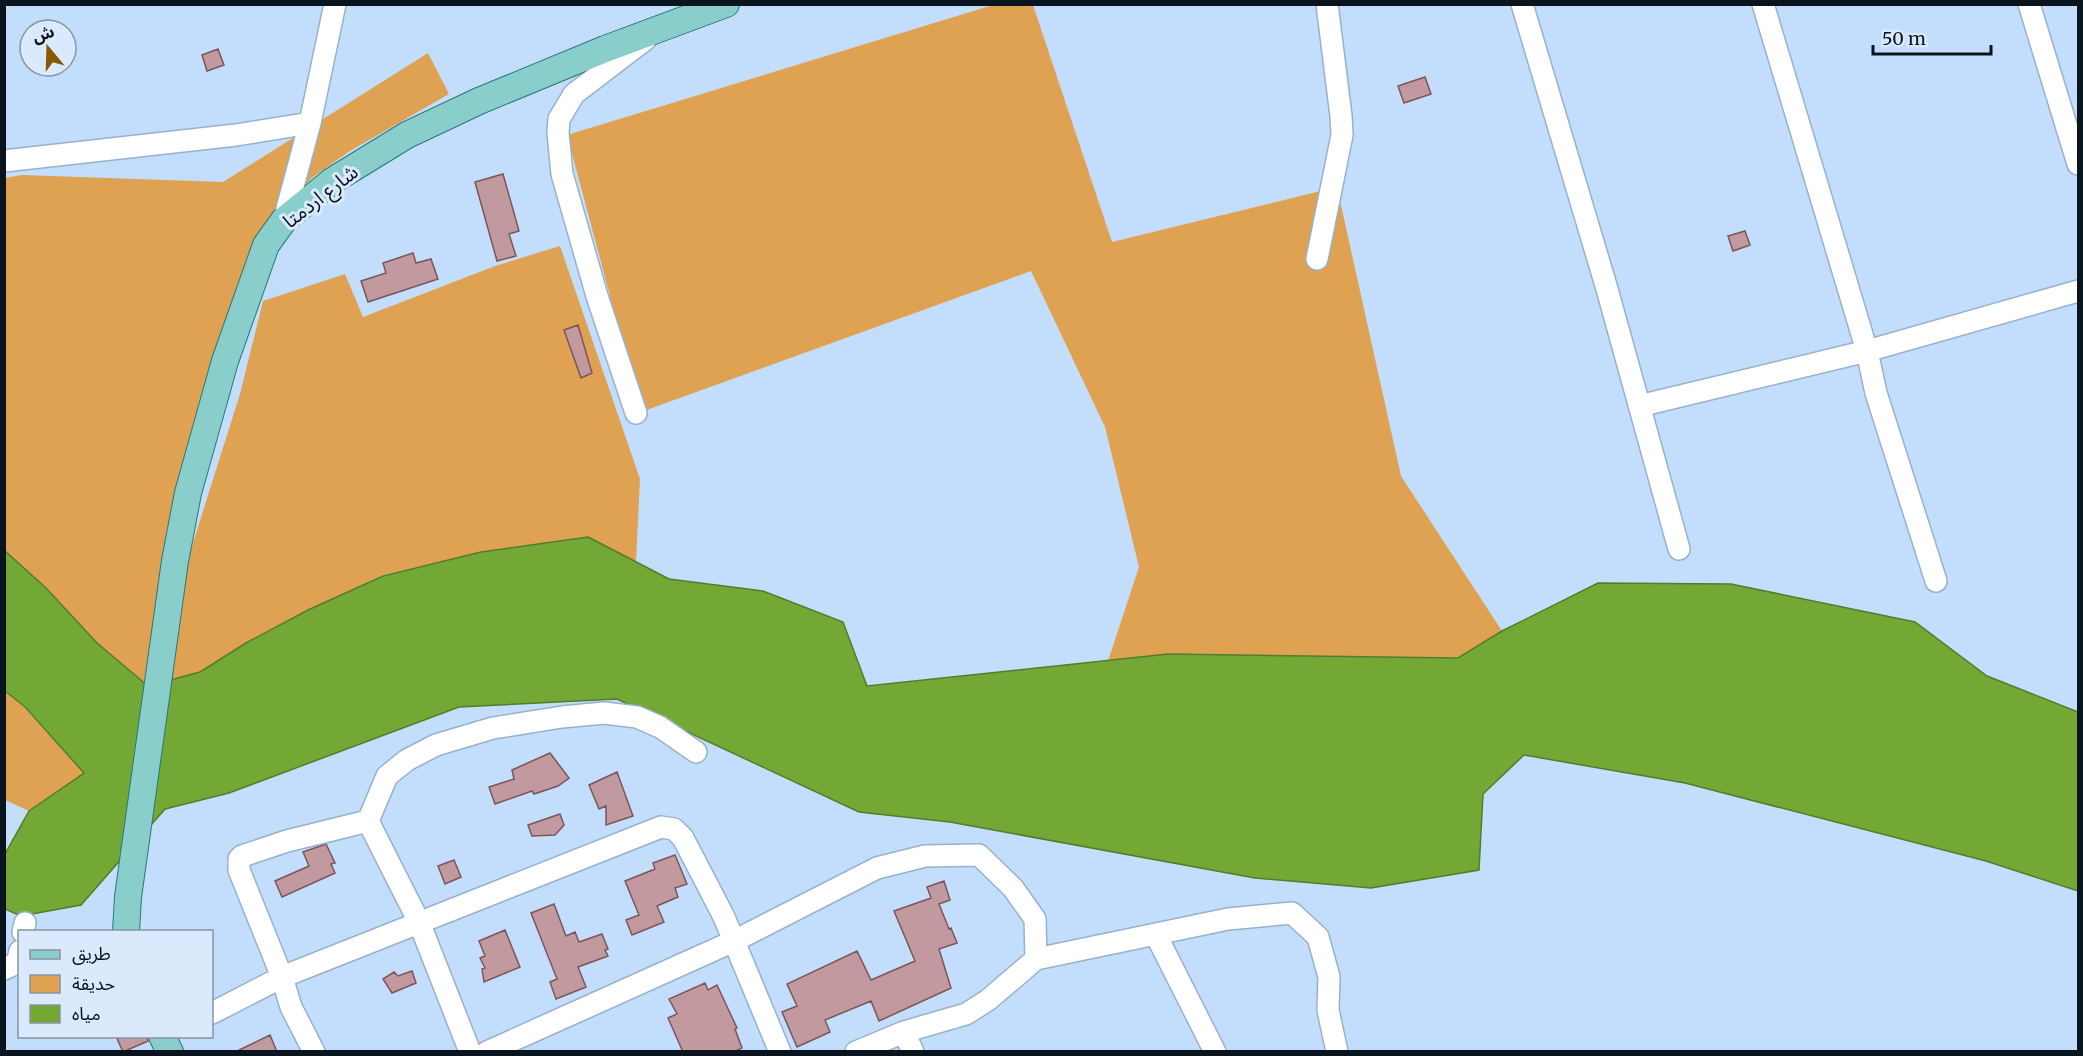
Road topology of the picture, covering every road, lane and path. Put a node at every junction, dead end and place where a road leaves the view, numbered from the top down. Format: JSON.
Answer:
{"nodes":[{"id":1,"x":335,"y":4,"type":"edge"},
{"id":2,"x":726,"y":4,"type":"edge"},
{"id":3,"x":1328,"y":4,"type":"edge"},
{"id":4,"x":1522,"y":4,"type":"edge"},
{"id":5,"x":1763,"y":4,"type":"edge"},
{"id":6,"x":2029,"y":4,"type":"edge"},
{"id":7,"x":660,"y":29,"type":"junction"},
{"id":8,"x":310,"y":123,"type":"junction"},
{"id":9,"x":4,"y":161,"type":"edge"},
{"id":10,"x":2079,"y":164,"type":"edge"},
{"id":11,"x":284,"y":220,"type":"junction"},
{"id":12,"x":1317,"y":259,"type":"dead end"},
{"id":13,"x":2079,"y":291,"type":"edge"},
{"id":14,"x":1867,"y":351,"type":"junction"},
{"id":15,"x":1640,"y":406,"type":"junction"},
{"id":16,"x":636,"y":413,"type":"dead end"},
{"id":17,"x":1679,"y":549,"type":"dead end"},
{"id":18,"x":1936,"y":581,"type":"dead end"},
{"id":19,"x":696,"y":752,"type":"dead end"},
{"id":20,"x":369,"y":820,"type":"junction"},
{"id":21,"x":419,"y":922,"type":"junction"},
{"id":22,"x":126,"y":930,"type":"edge"},
{"id":23,"x":1156,"y":935,"type":"junction"},
{"id":24,"x":734,"y":941,"type":"junction"},
{"id":25,"x":18,"y":959,"type":"edge"},
{"id":26,"x":1036,"y":959,"type":"junction"},
{"id":27,"x":4,"y":969,"type":"edge"},
{"id":28,"x":282,"y":977,"type":"junction"},
{"id":29,"x":213,"y":1012,"type":"edge"},
{"id":30,"x":904,"y":1032,"type":"junction"},
{"id":31,"x":314,"y":1052,"type":"edge"},
{"id":32,"x":470,"y":1052,"type":"edge"},
{"id":33,"x":487,"y":1052,"type":"edge"},
{"id":34,"x":780,"y":1052,"type":"edge"},
{"id":35,"x":856,"y":1052,"type":"edge"},
{"id":36,"x":913,"y":1052,"type":"edge"},
{"id":37,"x":1215,"y":1052,"type":"edge"},
{"id":38,"x":1337,"y":1052,"type":"edge"}],
"edges":[{"from":1,"to":8,"type":"street"},
{"from":2,"to":7,"type":"main road","name":"شارع اردمتا"},
{"from":3,"to":12,"type":"street"},
{"from":4,"to":15,"type":"street"},
{"from":5,"to":14,"type":"street"},
{"from":6,"to":10,"type":"street"},
{"from":7,"to":11,"type":"main road","name":"شارع اردمتا"},
{"from":7,"to":16,"type":"street"},
{"from":8,"to":9,"type":"street"},
{"from":8,"to":11,"type":"street"},
{"from":11,"to":22,"type":"main road","name":"شارع اردمتا"},
{"from":13,"to":14,"type":"street"},
{"from":14,"to":15,"type":"street"},
{"from":14,"to":18,"type":"street"},
{"from":15,"to":17,"type":"street"},
{"from":19,"to":20,"type":"street"},
{"from":20,"to":21,"type":"street"},
{"from":20,"to":28,"type":"street"},
{"from":21,"to":24,"type":"street"},
{"from":21,"to":28,"type":"street"},
{"from":21,"to":32,"type":"street"},
{"from":23,"to":26,"type":"street"},
{"from":23,"to":37,"type":"street"},
{"from":23,"to":38,"type":"street"},
{"from":24,"to":26,"type":"street"},
{"from":24,"to":33,"type":"street"},
{"from":24,"to":34,"type":"street"},
{"from":25,"to":27,"type":"street"},
{"from":26,"to":30,"type":"street"},
{"from":28,"to":29,"type":"street"},
{"from":28,"to":31,"type":"street"},
{"from":30,"to":35,"type":"street"},
{"from":30,"to":36,"type":"street"}]}
